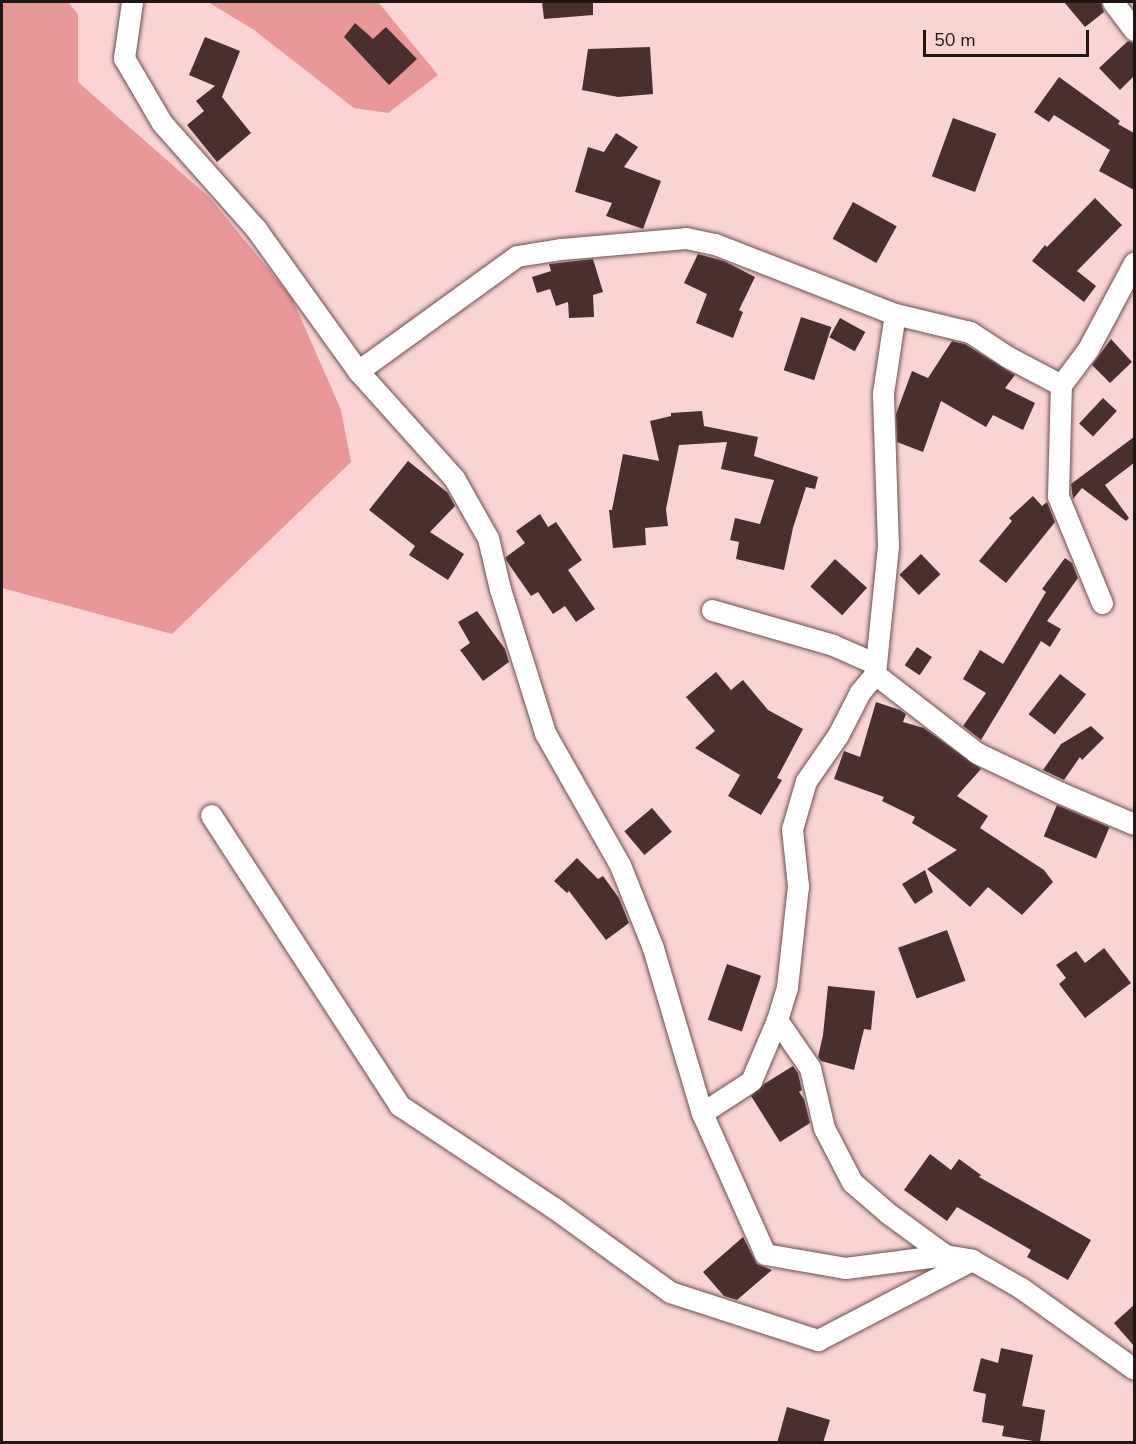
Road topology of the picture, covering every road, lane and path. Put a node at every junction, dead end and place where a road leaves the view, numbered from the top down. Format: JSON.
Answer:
{"nodes":[{"id":1,"x":132,"y":2,"type":"edge"},
{"id":2,"x":1113,"y":2,"type":"edge"},
{"id":3,"x":1134,"y":30,"type":"edge"},
{"id":4,"x":1134,"y":263,"type":"edge"},
{"id":5,"x":895,"y":314,"type":"junction"},
{"id":6,"x":358,"y":371,"type":"junction"},
{"id":7,"x":1061,"y":385,"type":"junction"},
{"id":8,"x":1102,"y":603,"type":"dead end"},
{"id":9,"x":712,"y":610,"type":"dead end"},
{"id":10,"x":875,"y":674,"type":"junction"},
{"id":11,"x":211,"y":815,"type":"dead end"},
{"id":12,"x":1134,"y":824,"type":"edge"},
{"id":13,"x":777,"y":1020,"type":"junction"},
{"id":14,"x":702,"y":1113,"type":"junction"},
{"id":15,"x":945,"y":1256,"type":"junction"},
{"id":16,"x":972,"y":1260,"type":"junction"},
{"id":17,"x":1134,"y":1369,"type":"edge"}],
"edges":[{"from":1,"to":6,"type":"street"},
{"from":2,"to":3,"type":"street"},
{"from":4,"to":7,"type":"street"},
{"from":5,"to":6,"type":"street"},
{"from":5,"to":7,"type":"street"},
{"from":5,"to":10,"type":"street"},
{"from":6,"to":14,"type":"street"},
{"from":7,"to":8,"type":"street"},
{"from":9,"to":10,"type":"street"},
{"from":10,"to":12,"type":"street"},
{"from":10,"to":13,"type":"street"},
{"from":11,"to":16,"type":"street"},
{"from":13,"to":14,"type":"street"},
{"from":13,"to":15,"type":"street"},
{"from":14,"to":15,"type":"street"},
{"from":15,"to":16,"type":"street"},
{"from":16,"to":17,"type":"street"}]}
